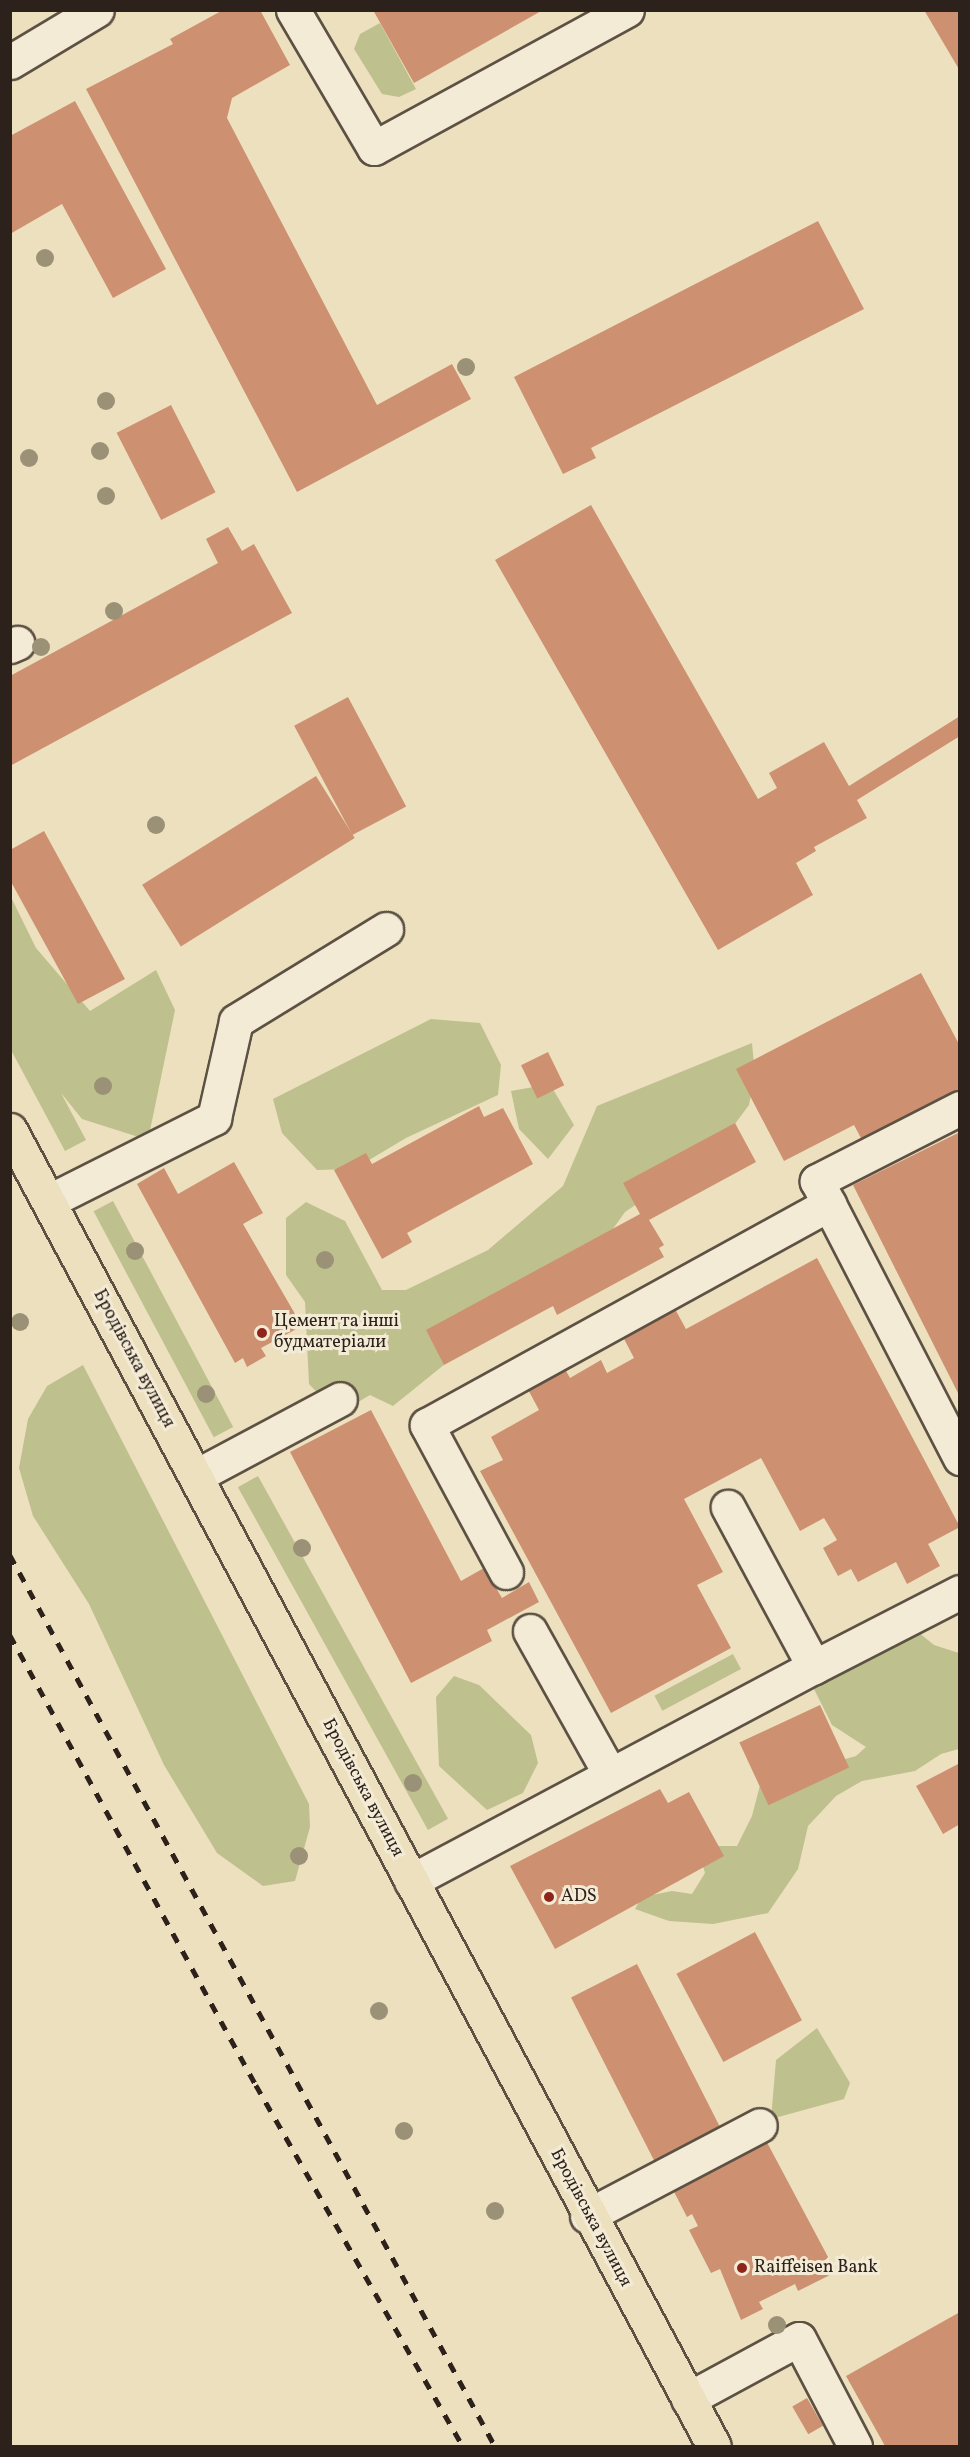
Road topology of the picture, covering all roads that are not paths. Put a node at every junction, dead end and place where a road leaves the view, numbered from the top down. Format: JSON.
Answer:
{"nodes":[{"id":1,"x":97,"y":10,"type":"edge"},
{"id":2,"x":293,"y":10,"type":"edge"},
{"id":3,"x":627,"y":10,"type":"edge"},
{"id":4,"x":10,"y":62,"type":"edge"},
{"id":5,"x":386,"y":929,"type":"dead end"},
{"id":6,"x":960,"y":1107,"type":"edge"},
{"id":7,"x":13,"y":1141,"type":"edge"},
{"id":8,"x":49,"y":1201,"type":"junction"},
{"id":9,"x":829,"y":1204,"type":"junction"},
{"id":10,"x":340,"y":1399,"type":"dead end"},
{"id":11,"x":960,"y":1458,"type":"edge"},
{"id":12,"x":196,"y":1476,"type":"junction"},
{"id":13,"x":728,"y":1508,"type":"dead end"},
{"id":14,"x":506,"y":1572,"type":"dead end"},
{"id":15,"x":960,"y":1592,"type":"edge"},
{"id":16,"x":530,"y":1631,"type":"dead end"},
{"id":17,"x":814,"y":1667,"type":"junction"},
{"id":18,"x":610,"y":1774,"type":"junction"},
{"id":19,"x":411,"y":1881,"type":"junction"},
{"id":20,"x":760,"y":2125,"type":"dead end"},
{"id":21,"x":588,"y":2216,"type":"junction"},
{"id":22,"x":688,"y":2399,"type":"junction"},
{"id":23,"x":714,"y":2446,"type":"edge"},
{"id":24,"x":855,"y":2446,"type":"edge"}],
"edges":[{"from":1,"to":4,"type":"street"},
{"from":2,"to":3,"type":"street"},
{"from":5,"to":8,"type":"street"},
{"from":6,"to":9,"type":"street"},
{"from":7,"to":8,"type":"main road","name":"Бродівська вулиця"},
{"from":8,"to":12,"type":"main road","name":"Бродівська вулиця"},
{"from":9,"to":11,"type":"street"},
{"from":9,"to":14,"type":"street"},
{"from":10,"to":12,"type":"street"},
{"from":12,"to":19,"type":"main road","name":"Бродівська вулиця"},
{"from":13,"to":17,"type":"street"},
{"from":15,"to":17,"type":"street"},
{"from":16,"to":18,"type":"street"},
{"from":17,"to":18,"type":"street"},
{"from":18,"to":19,"type":"street"},
{"from":19,"to":21,"type":"main road","name":"Бродівська вулиця"},
{"from":20,"to":21,"type":"street"},
{"from":21,"to":22,"type":"main road","name":"Бродівська вулиця"},
{"from":22,"to":23,"type":"main road","name":"Бродівська вулиця"},
{"from":22,"to":24,"type":"street"}]}
